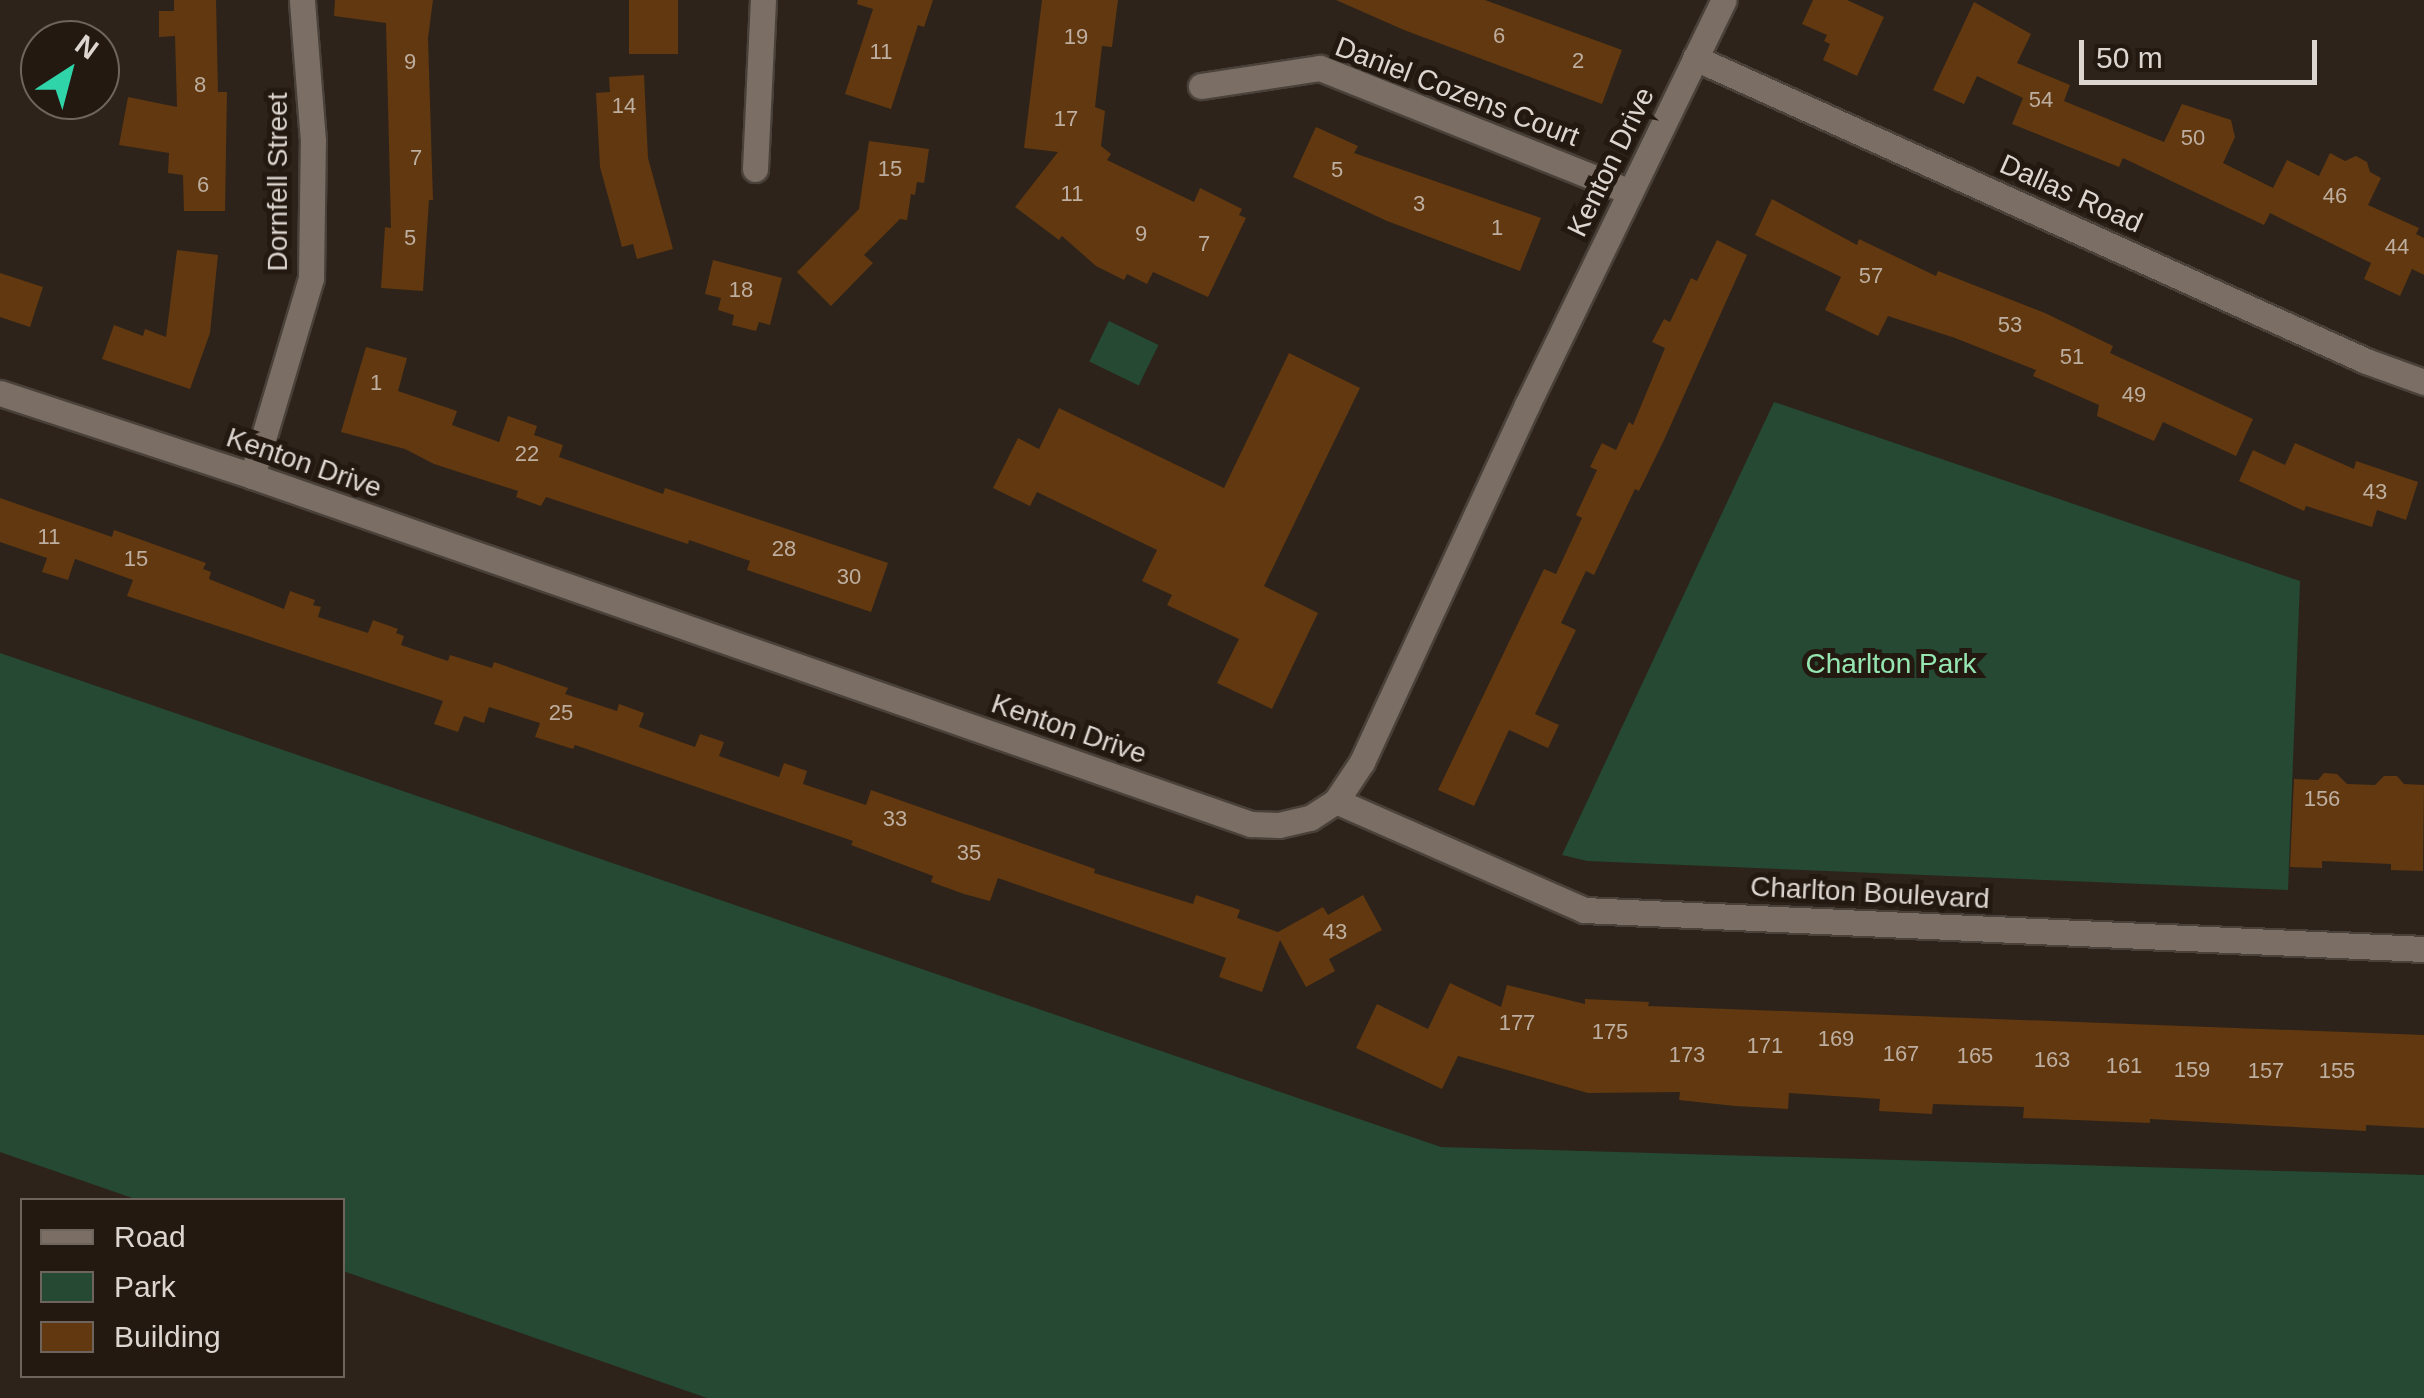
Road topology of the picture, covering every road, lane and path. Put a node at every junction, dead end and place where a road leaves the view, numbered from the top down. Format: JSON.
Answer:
{"nodes":[{"id":1,"x":302,"y":0,"type":"edge"},
{"id":2,"x":762,"y":0,"type":"edge"},
{"id":3,"x":1724,"y":0,"type":"edge"},
{"id":4,"x":1695,"y":58,"type":"junction"},
{"id":5,"x":1201,"y":86,"type":"dead end"},
{"id":6,"x":755,"y":168,"type":"dead end"},
{"id":7,"x":1630,"y":192,"type":"junction"},
{"id":8,"x":2424,"y":382,"type":"edge"},
{"id":9,"x":0,"y":393,"type":"edge"},
{"id":10,"x":252,"y":476,"type":"junction"},
{"id":11,"x":1336,"y":801,"type":"junction"},
{"id":12,"x":2424,"y":949,"type":"edge"}],
"edges":[{"from":1,"to":10,"type":"street","name":"Dornfell Street"},
{"from":2,"to":6,"type":"street"},
{"from":3,"to":4,"type":"street","name":"Kenton Drive"},
{"from":4,"to":7,"type":"street","name":"Kenton Drive"},
{"from":4,"to":8,"type":"street","name":"Dallas Road"},
{"from":5,"to":7,"type":"street","name":"Daniel Cozens Court"},
{"from":7,"to":11,"type":"street","name":"Kenton Drive"},
{"from":9,"to":10,"type":"street","name":"Kenton Drive"},
{"from":10,"to":11,"type":"street","name":"Kenton Drive"},
{"from":11,"to":12,"type":"street","name":"Charlton Boulevard"}]}
